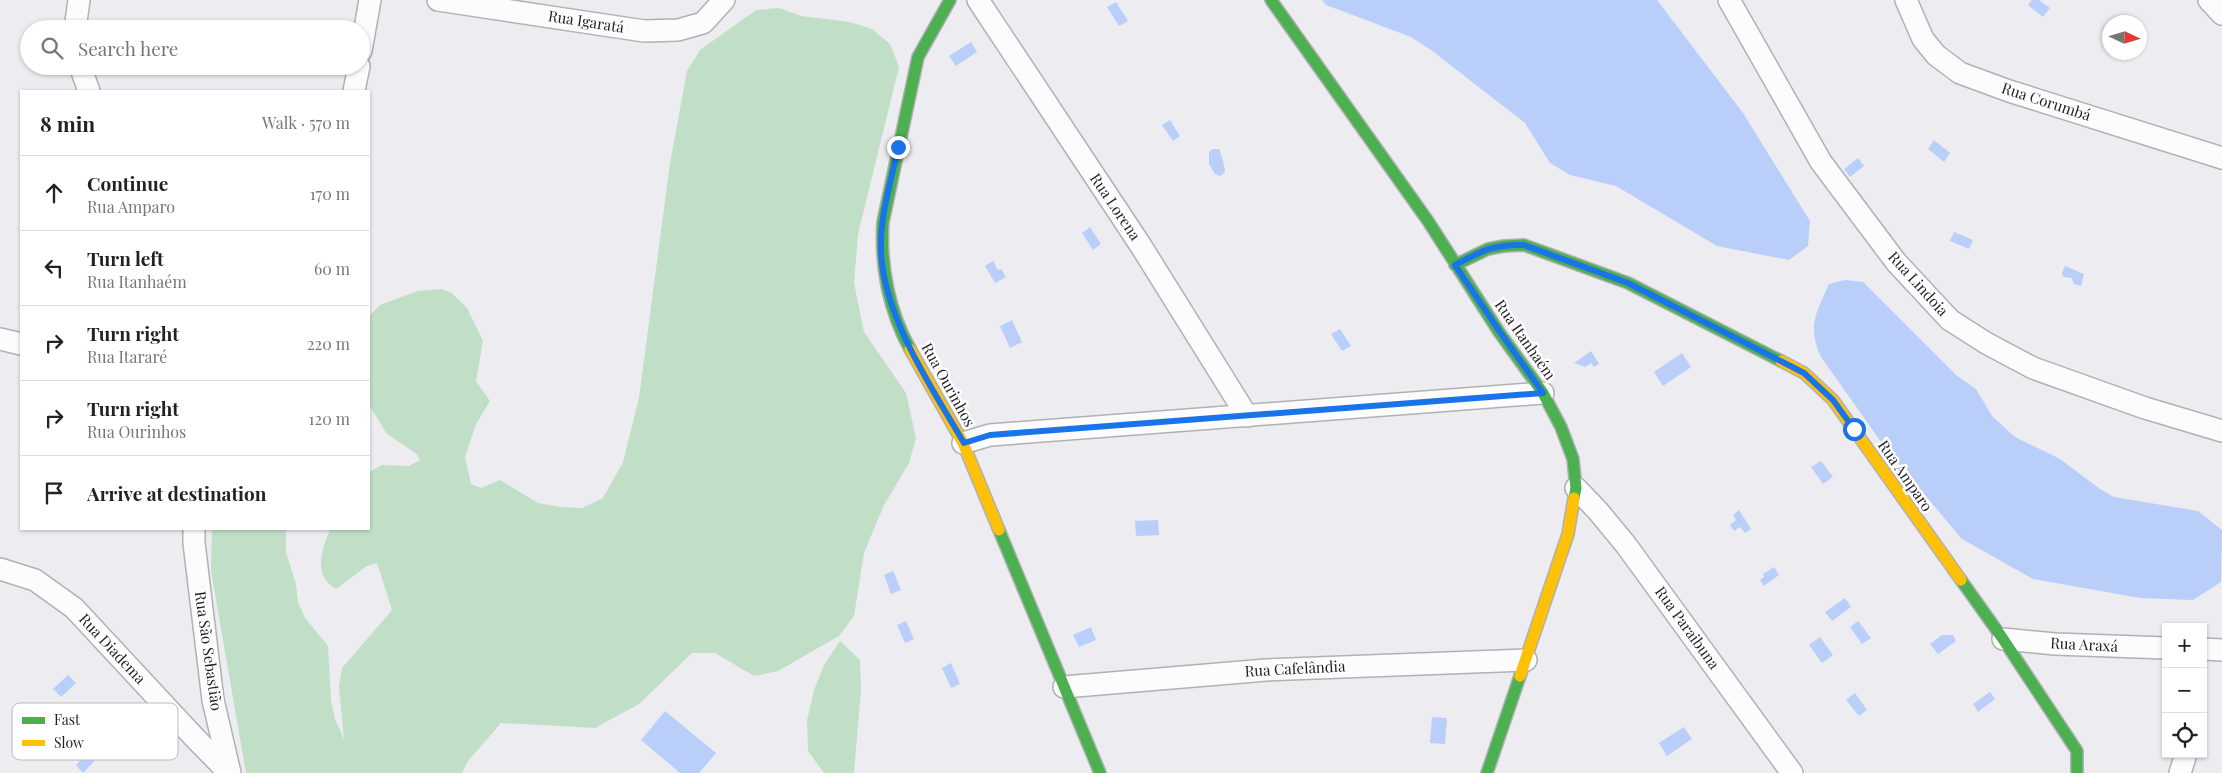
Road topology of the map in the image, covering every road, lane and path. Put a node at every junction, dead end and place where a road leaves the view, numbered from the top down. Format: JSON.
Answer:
{"nodes":[{"id":1,"x":79,"y":0,"type":"edge"},
{"id":2,"x":370,"y":0,"type":"edge"},
{"id":3,"x":438,"y":0,"type":"edge"},
{"id":4,"x":724,"y":0,"type":"edge"},
{"id":5,"x":950,"y":0,"type":"edge"},
{"id":6,"x":978,"y":0,"type":"edge"},
{"id":7,"x":1270,"y":0,"type":"edge"},
{"id":8,"x":1729,"y":0,"type":"edge"},
{"id":9,"x":1906,"y":0,"type":"edge"},
{"id":10,"x":2209,"y":0,"type":"edge"},
{"id":11,"x":2222,"y":14,"type":"edge"},
{"id":12,"x":76,"y":20,"type":"edge"},
{"id":13,"x":366,"y":20,"type":"edge"},
{"id":14,"x":83,"y":75,"type":"edge"},
{"id":15,"x":357,"y":75,"type":"edge"},
{"id":16,"x":89,"y":90,"type":"edge"},
{"id":17,"x":354,"y":90,"type":"edge"},
{"id":18,"x":2222,"y":158,"type":"edge"},
{"id":19,"x":1455,"y":265,"type":"junction"},
{"id":20,"x":0,"y":339,"type":"edge"},
{"id":21,"x":20,"y":344,"type":"edge"},
{"id":22,"x":1543,"y":393,"type":"junction"},
{"id":23,"x":1248,"y":416,"type":"junction"},
{"id":24,"x":2222,"y":431,"type":"edge"},
{"id":25,"x":964,"y":443,"type":"junction"},
{"id":26,"x":1576,"y":488,"type":"junction"},
{"id":27,"x":194,"y":530,"type":"edge"},
{"id":28,"x":0,"y":569,"type":"edge"},
{"id":29,"x":2003,"y":639,"type":"junction"},
{"id":30,"x":2162,"y":648,"type":"edge"},
{"id":31,"x":1526,"y":660,"type":"junction"},
{"id":32,"x":1064,"y":687,"type":"junction"},
{"id":33,"x":162,"y":703,"type":"edge"},
{"id":34,"x":178,"y":721,"type":"edge"},
{"id":35,"x":2185,"y":758,"type":"edge"},
{"id":36,"x":230,"y":773,"type":"edge"},
{"id":37,"x":1100,"y":773,"type":"edge"},
{"id":38,"x":1487,"y":773,"type":"edge"},
{"id":39,"x":1792,"y":773,"type":"edge"},
{"id":40,"x":2077,"y":773,"type":"edge"},
{"id":41,"x":2180,"y":773,"type":"edge"}],
"edges":[{"from":1,"to":12,"type":"street"},
{"from":2,"to":13,"type":"street"},
{"from":3,"to":4,"type":"street","name":"Rua Igaratá"},
{"from":5,"to":25,"type":"street","name":"Rua Ourinhos"},
{"from":6,"to":23,"type":"street","name":"Rua Lorena"},
{"from":7,"to":19,"type":"street","name":"Rua Itanhaém"},
{"from":8,"to":24,"type":"street","name":"Rua Lindoia"},
{"from":9,"to":18,"type":"street","name":"Rua Corumbá"},
{"from":10,"to":11,"type":"street"},
{"from":14,"to":16,"type":"street"},
{"from":15,"to":17,"type":"street"},
{"from":19,"to":22,"type":"street","name":"Rua Itanhaém"},
{"from":19,"to":29,"type":"street","name":"Rua Amparo"},
{"from":20,"to":21,"type":"street"},
{"from":22,"to":23,"type":"street"},
{"from":22,"to":26,"type":"street","name":"Rua Itanhaém"},
{"from":23,"to":25,"type":"street"},
{"from":25,"to":32,"type":"street","name":"Rua Ourinhos"},
{"from":26,"to":31,"type":"street","name":"Rua Itanhaém"},
{"from":26,"to":39,"type":"street","name":"Rua Paraibuna"},
{"from":27,"to":36,"type":"street","name":"Rua São Sebastião"},
{"from":28,"to":33,"type":"street","name":"Rua Diadema"},
{"from":29,"to":30,"type":"street","name":"Rua Araxá"},
{"from":29,"to":40,"type":"street","name":"Rua Amparo"},
{"from":31,"to":32,"type":"street","name":"Rua Cafelândia"},
{"from":31,"to":38,"type":"street","name":"Rua Itanhaém"},
{"from":32,"to":37,"type":"street","name":"Rua Ourinhos"},
{"from":34,"to":36,"type":"street","name":"Rua Diadema"},
{"from":35,"to":41,"type":"street"}]}
